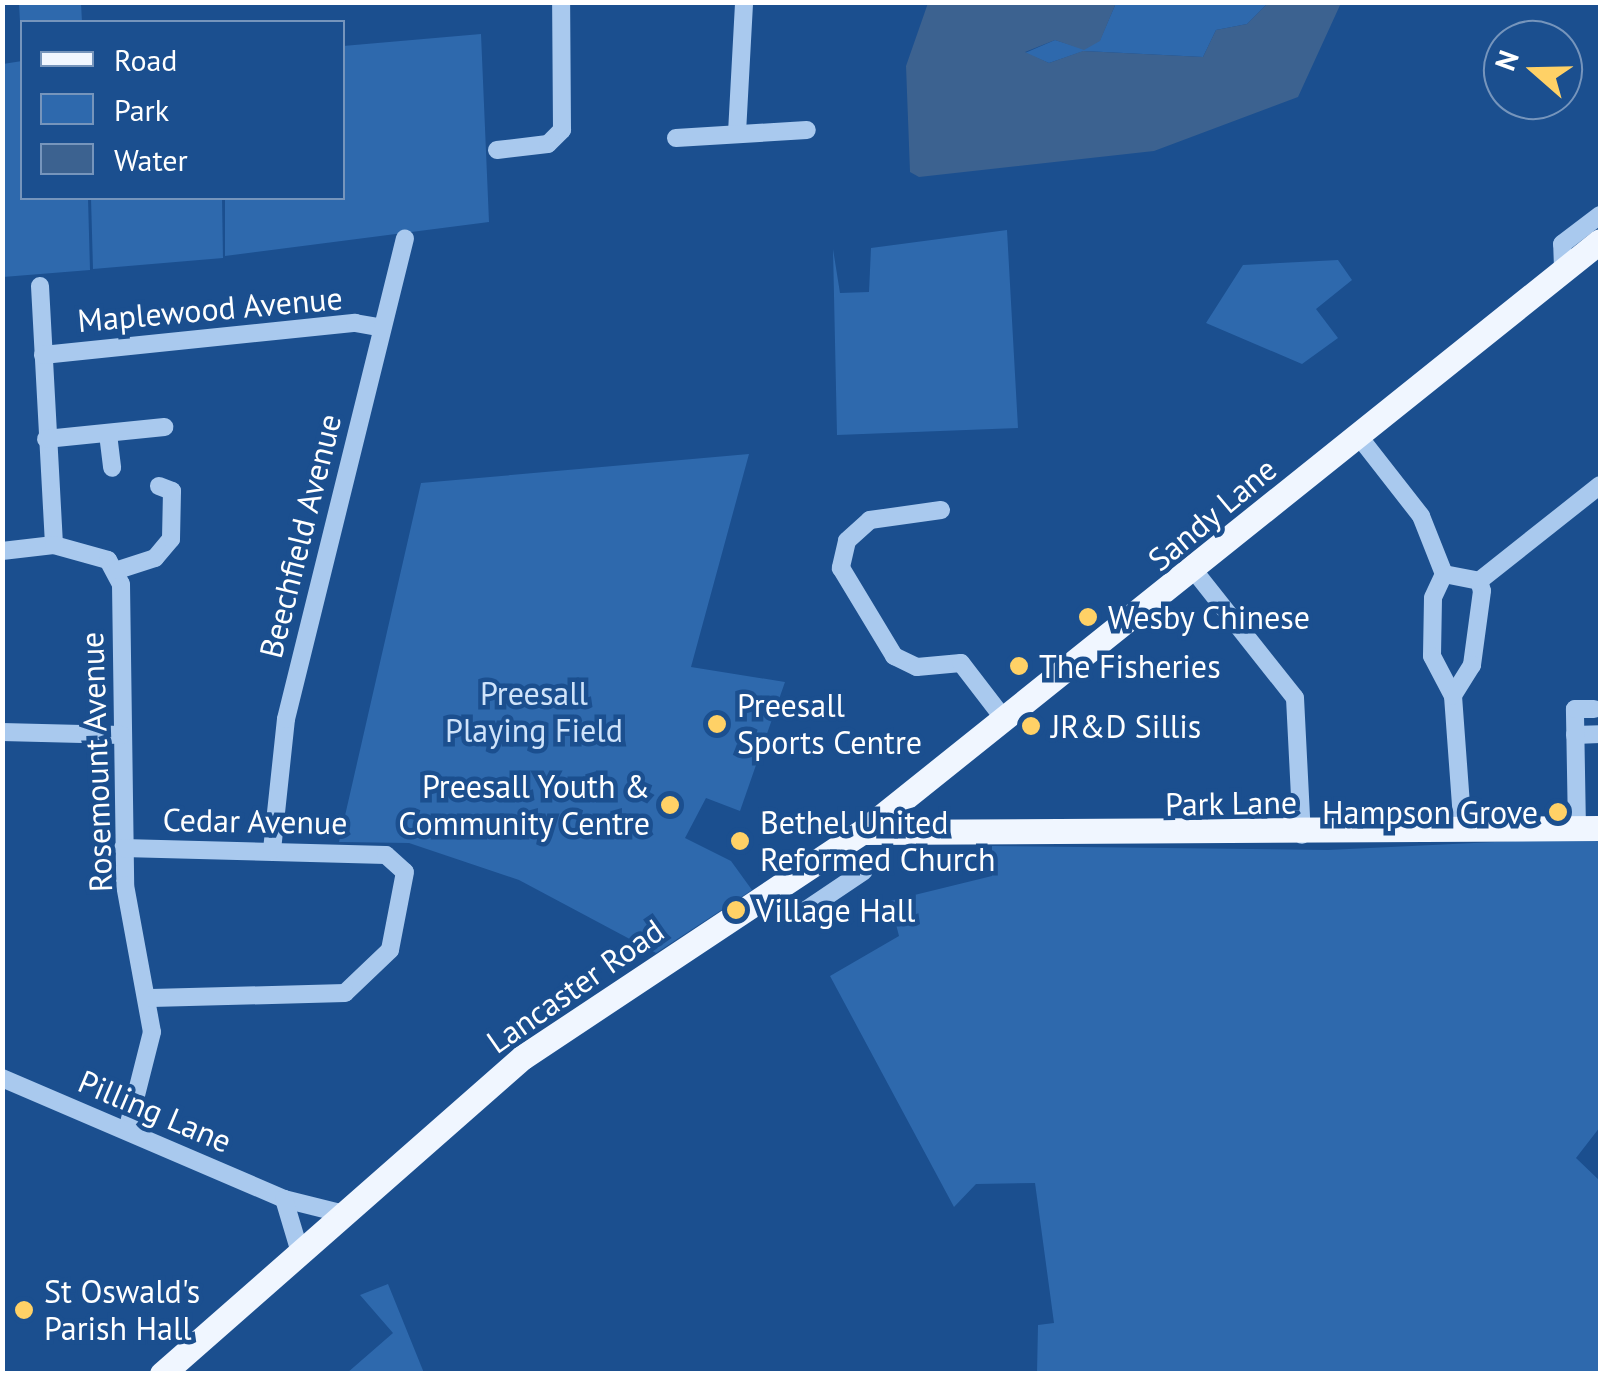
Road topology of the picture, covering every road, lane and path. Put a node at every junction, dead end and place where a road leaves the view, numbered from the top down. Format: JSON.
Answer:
{"nodes":[{"id":1,"x":561,"y":2,"type":"edge"},
{"id":2,"x":744,"y":2,"type":"edge"},
{"id":3,"x":807,"y":130,"type":"dead end"},
{"id":4,"x":737,"y":134,"type":"junction"},
{"id":5,"x":676,"y":138,"type":"dead end"},
{"id":6,"x":498,"y":150,"type":"dead end"},
{"id":7,"x":1600,"y":215,"type":"edge"},
{"id":8,"x":405,"y":239,"type":"dead end"},
{"id":9,"x":1600,"y":241,"type":"edge"},
{"id":10,"x":1563,"y":268,"type":"junction"},
{"id":11,"x":40,"y":286,"type":"dead end"},
{"id":12,"x":382,"y":328,"type":"junction"},
{"id":13,"x":43,"y":355,"type":"junction"},
{"id":14,"x":164,"y":427,"type":"dead end"},
{"id":15,"x":108,"y":434,"type":"junction"},
{"id":16,"x":1357,"y":434,"type":"junction"},
{"id":17,"x":46,"y":439,"type":"junction"},
{"id":18,"x":112,"y":468,"type":"dead end"},
{"id":19,"x":1600,"y":485,"type":"edge"},
{"id":20,"x":159,"y":486,"type":"dead end"},
{"id":21,"x":941,"y":510,"type":"dead end"},
{"id":22,"x":54,"y":545,"type":"junction"},
{"id":23,"x":2,"y":551,"type":"edge"},
{"id":24,"x":118,"y":570,"type":"junction"},
{"id":25,"x":1196,"y":573,"type":"junction"},
{"id":26,"x":1444,"y":574,"type":"junction"},
{"id":27,"x":1479,"y":581,"type":"junction"},
{"id":28,"x":1454,"y":696,"type":"junction"},
{"id":29,"x":1594,"y":709,"type":"dead end"},
{"id":30,"x":1004,"y":719,"type":"junction"},
{"id":31,"x":2,"y":732,"type":"edge"},
{"id":32,"x":122,"y":734,"type":"junction"},
{"id":33,"x":1600,"y":734,"type":"edge"},
{"id":34,"x":1575,"y":735,"type":"junction"},
{"id":35,"x":906,"y":796,"type":"junction"},
{"id":36,"x":1589,"y":828,"type":"edge"},
{"id":37,"x":862,"y":832,"type":"junction"},
{"id":38,"x":1463,"y":832,"type":"junction"},
{"id":39,"x":1302,"y":835,"type":"junction"},
{"id":40,"x":927,"y":836,"type":"junction"},
{"id":41,"x":123,"y":848,"type":"junction"},
{"id":42,"x":272,"y":850,"type":"junction"},
{"id":43,"x":864,"y":871,"type":"dead end"},
{"id":44,"x":778,"y":890,"type":"junction"},
{"id":45,"x":151,"y":998,"type":"junction"},
{"id":46,"x":2,"y":1078,"type":"edge"},
{"id":47,"x":127,"y":1131,"type":"junction"},
{"id":48,"x":284,"y":1199,"type":"junction"},
{"id":49,"x":335,"y":1218,"type":"junction"},
{"id":50,"x":299,"y":1249,"type":"junction"},
{"id":51,"x":162,"y":1374,"type":"edge"}],
"edges":[{"from":1,"to":6,"type":"street"},
{"from":2,"to":4,"type":"street"},
{"from":3,"to":4,"type":"street"},
{"from":4,"to":5,"type":"street"},
{"from":7,"to":10,"type":"street"},
{"from":8,"to":12,"type":"street","name":"Beechfield Avenue"},
{"from":9,"to":10,"type":"main road","name":"Sandy Lane"},
{"from":10,"to":16,"type":"main road","name":"Sandy Lane"},
{"from":11,"to":13,"type":"street"},
{"from":12,"to":13,"type":"street","name":"Maplewood Avenue"},
{"from":12,"to":42,"type":"street","name":"Beechfield Avenue"},
{"from":13,"to":17,"type":"street"},
{"from":14,"to":15,"type":"street"},
{"from":15,"to":17,"type":"street"},
{"from":15,"to":18,"type":"street"},
{"from":16,"to":25,"type":"main road","name":"Sandy Lane"},
{"from":16,"to":26,"type":"street"},
{"from":17,"to":22,"type":"street"},
{"from":19,"to":27,"type":"street"},
{"from":20,"to":24,"type":"street"},
{"from":21,"to":30,"type":"street"},
{"from":22,"to":23,"type":"street"},
{"from":22,"to":24,"type":"street"},
{"from":24,"to":32,"type":"street","name":"Rosemount Avenue"},
{"from":25,"to":30,"type":"main road","name":"Sandy Lane"},
{"from":25,"to":39,"type":"street"},
{"from":26,"to":27,"type":"street"},
{"from":26,"to":28,"type":"street"},
{"from":27,"to":28,"type":"street"},
{"from":28,"to":38,"type":"street"},
{"from":29,"to":34,"type":"street"},
{"from":30,"to":35,"type":"main road","name":"Sandy Lane"},
{"from":31,"to":32,"type":"street"},
{"from":32,"to":41,"type":"street","name":"Rosemount Avenue"},
{"from":33,"to":34,"type":"street"},
{"from":34,"to":36,"type":"street"},
{"from":35,"to":37,"type":"main road","name":"Sandy Lane"},
{"from":35,"to":40,"type":"main road"},
{"from":36,"to":38,"type":"main road","name":"Park Lane"},
{"from":37,"to":40,"type":"main road","name":"Park Lane"},
{"from":37,"to":44,"type":"main road","name":"Lancaster Road"},
{"from":38,"to":39,"type":"main road","name":"Park Lane"},
{"from":39,"to":40,"type":"main road","name":"Park Lane"},
{"from":41,"to":42,"type":"street","name":"Cedar Avenue"},
{"from":41,"to":45,"type":"street","name":"Rosemount Avenue"},
{"from":42,"to":45,"type":"street","name":"Cedar Avenue"},
{"from":43,"to":44,"type":"street"},
{"from":44,"to":49,"type":"main road","name":"Lancaster Road"},
{"from":45,"to":47,"type":"street","name":"Rosemount Avenue"},
{"from":46,"to":47,"type":"street","name":"Pilling Lane"},
{"from":47,"to":48,"type":"street","name":"Pilling Lane"},
{"from":48,"to":49,"type":"street","name":"Pilling Lane"},
{"from":48,"to":50,"type":"street"},
{"from":49,"to":50,"type":"main road","name":"Lancaster Road"},
{"from":50,"to":51,"type":"main road","name":"Lancaster Road"}]}
